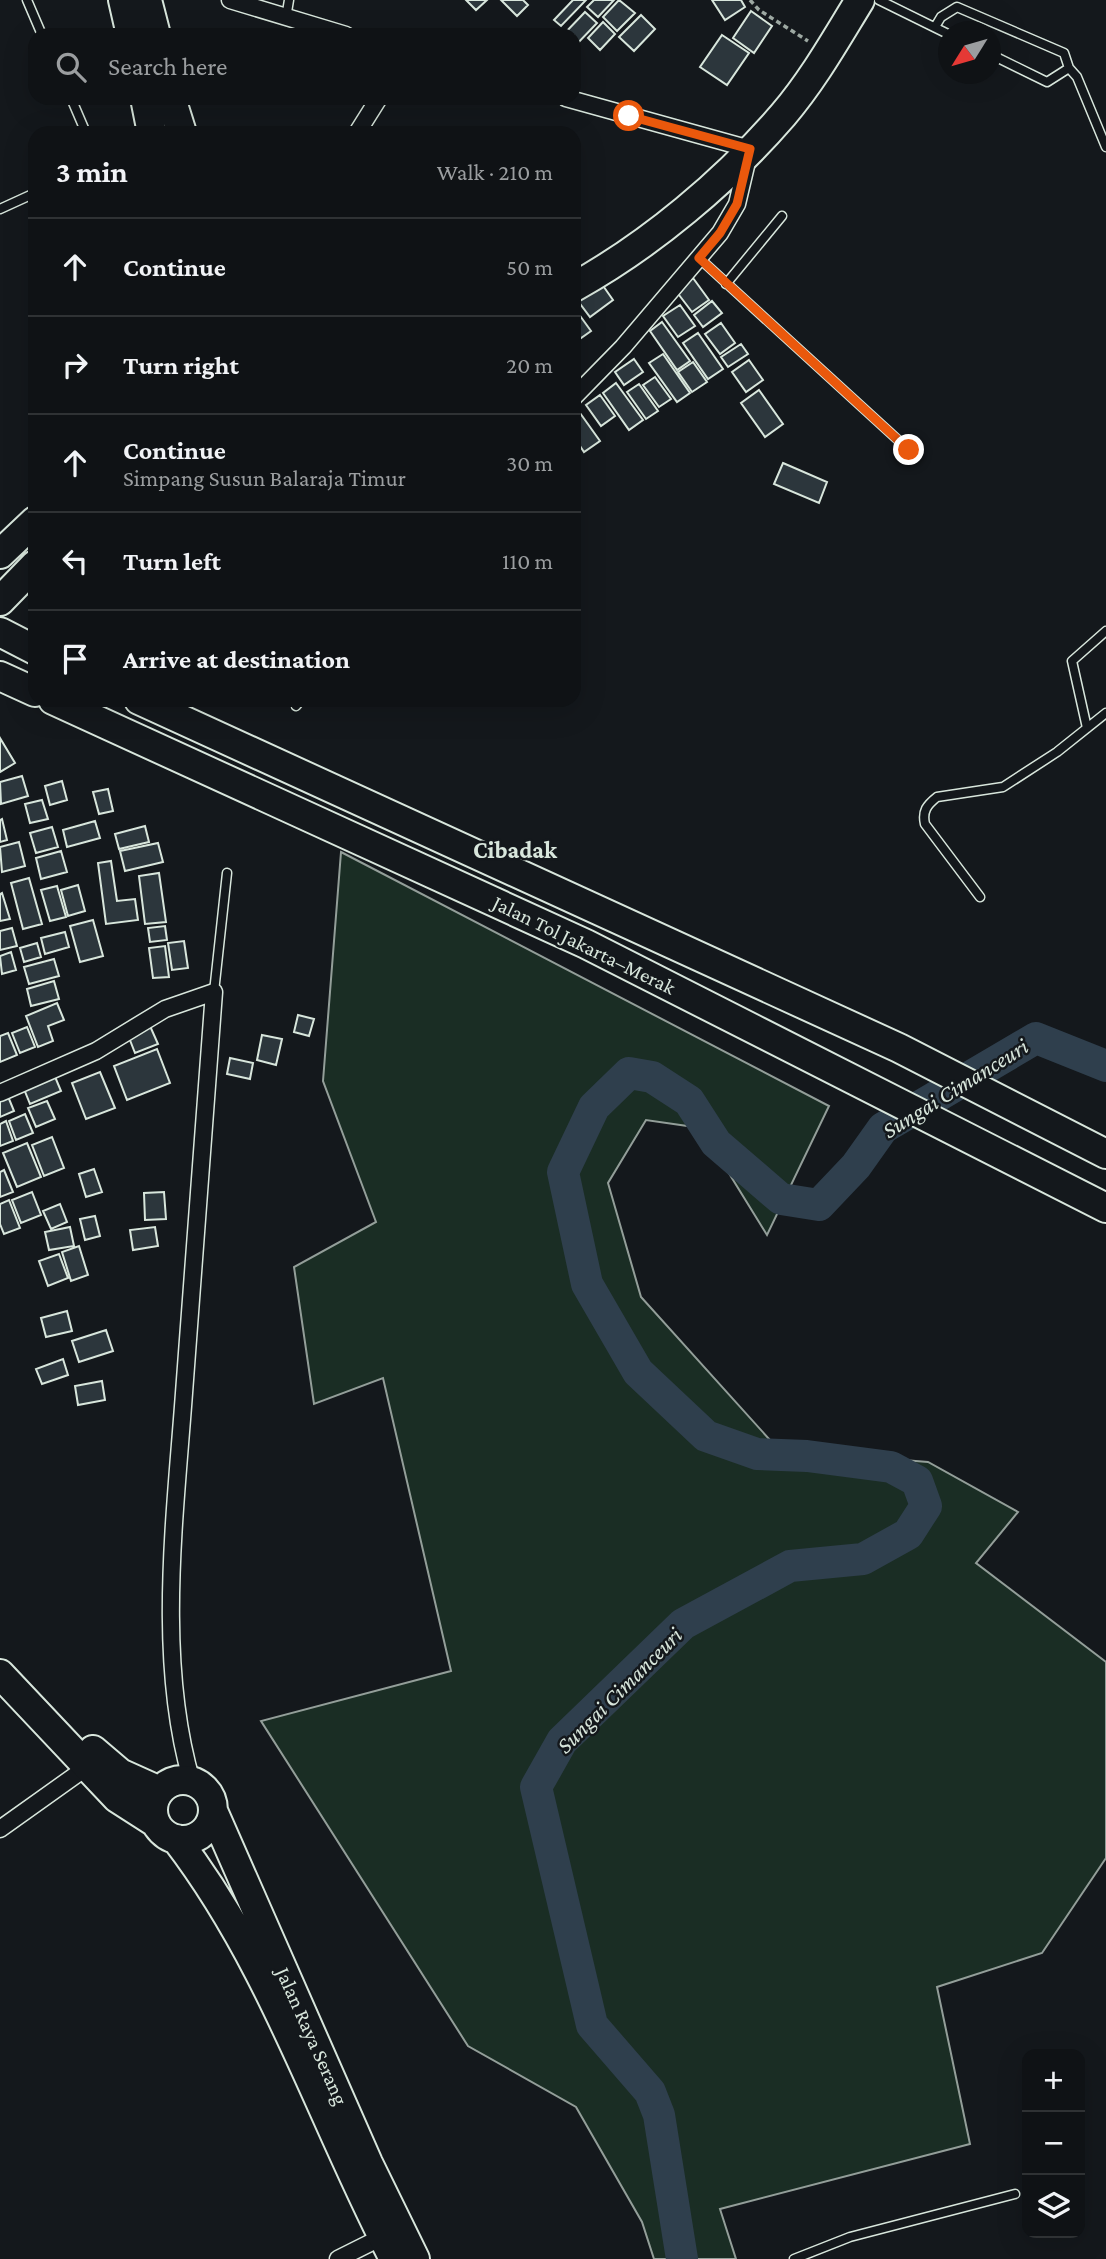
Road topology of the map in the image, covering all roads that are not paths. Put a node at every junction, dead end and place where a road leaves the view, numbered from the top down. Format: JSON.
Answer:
{"nodes":[{"id":1,"x":27,"y":0,"type":"edge"},
{"id":2,"x":230,"y":0,"type":"edge"},
{"id":3,"x":289,"y":0,"type":"edge"},
{"id":4,"x":860,"y":0,"type":"edge"},
{"id":5,"x":878,"y":0,"type":"edge"},
{"id":6,"x":136,"y":3,"type":"edge"},
{"id":7,"x":286,"y":18,"type":"junction"},
{"id":8,"x":935,"y":27,"type":"junction"},
{"id":9,"x":39,"y":28,"type":"edge"},
{"id":10,"x":132,"y":28,"type":"edge"},
{"id":11,"x":152,"y":28,"type":"edge"},
{"id":12,"x":321,"y":28,"type":"edge"},
{"id":13,"x":938,"y":29,"type":"edge"},
{"id":14,"x":1001,"y":59,"type":"edge"},
{"id":15,"x":1069,"y":68,"type":"junction"},
{"id":16,"x":581,"y":102,"type":"edge"},
{"id":17,"x":74,"y":105,"type":"edge"},
{"id":18,"x":146,"y":105,"type":"edge"},
{"id":19,"x":173,"y":105,"type":"edge"},
{"id":20,"x":375,"y":105,"type":"edge"},
{"id":21,"x":83,"y":126,"type":"edge"},
{"id":22,"x":151,"y":126,"type":"edge"},
{"id":23,"x":180,"y":126,"type":"edge"},
{"id":24,"x":361,"y":126,"type":"edge"},
{"id":25,"x":1106,"y":147,"type":"edge"},
{"id":26,"x":750,"y":149,"type":"junction"},
{"id":27,"x":28,"y":196,"type":"edge"},
{"id":28,"x":0,"y":209,"type":"edge"},
{"id":29,"x":782,"y":216,"type":"dead end"},
{"id":30,"x":699,"y":258,"type":"junction"},
{"id":31,"x":581,"y":283,"type":"edge"},
{"id":32,"x":726,"y":284,"type":"junction"},
{"id":33,"x":581,"y":390,"type":"edge"},
{"id":34,"x":909,"y":450,"type":"dead end"},
{"id":35,"x":28,"y":572,"type":"edge"},
{"id":36,"x":0,"y":601,"type":"edge"},
{"id":37,"x":1106,"y":631,"type":"edge"},
{"id":38,"x":0,"y":632,"type":"edge"},
{"id":39,"x":28,"y":646,"type":"edge"},
{"id":40,"x":0,"y":676,"type":"edge"},
{"id":41,"x":28,"y":689,"type":"edge"},
{"id":42,"x":68,"y":707,"type":"edge"},
{"id":43,"x":154,"y":707,"type":"edge"},
{"id":44,"x":1106,"y":713,"type":"edge"},
{"id":45,"x":1087,"y":728,"type":"junction"},
{"id":46,"x":227,"y":873,"type":"dead end"},
{"id":47,"x":980,"y":897,"type":"dead end"},
{"id":48,"x":214,"y":992,"type":"junction"},
{"id":49,"x":0,"y":1093,"type":"edge"},
{"id":50,"x":1106,"y":1154,"type":"edge"},
{"id":51,"x":1106,"y":1208,"type":"edge"},
{"id":52,"x":0,"y":1657,"type":"edge"},
{"id":53,"x":0,"y":1674,"type":"edge"},
{"id":54,"x":87,"y":1767,"type":"junction"},
{"id":55,"x":192,"y":1782,"type":"junction"},
{"id":56,"x":160,"y":1791,"type":"junction"},
{"id":57,"x":213,"y":1811,"type":"junction"},
{"id":58,"x":0,"y":1829,"type":"edge"},
{"id":59,"x":166,"y":1831,"type":"junction"},
{"id":60,"x":298,"y":2027,"type":"junction"},
{"id":61,"x":1015,"y":2193,"type":"dead end"},
{"id":62,"x":388,"y":2248,"type":"edge"},
{"id":63,"x":338,"y":2259,"type":"edge"},
{"id":64,"x":415,"y":2259,"type":"edge"},
{"id":65,"x":794,"y":2259,"type":"edge"}],
"edges":[{"from":1,"to":9,"type":"lane"},
{"from":2,"to":7,"type":"street"},
{"from":3,"to":7,"type":"lane"},
{"from":4,"to":26,"type":"highway"},
{"from":5,"to":8,"type":"lane"},
{"from":6,"to":10,"type":"highway"},
{"from":6,"to":11,"type":"highway"},
{"from":7,"to":12,"type":"street"},
{"from":8,"to":13,"type":"lane"},
{"from":8,"to":15,"type":"lane"},
{"from":14,"to":15,"type":"lane"},
{"from":15,"to":25,"type":"lane"},
{"from":16,"to":26,"type":"street"},
{"from":17,"to":21,"type":"lane"},
{"from":18,"to":22,"type":"highway"},
{"from":19,"to":23,"type":"highway"},
{"from":20,"to":24,"type":"street"},
{"from":26,"to":30,"type":"street"},
{"from":26,"to":31,"type":"highway"},
{"from":27,"to":28,"type":"lane"},
{"from":29,"to":32,"type":"lane"},
{"from":30,"to":32,"type":"lane"},
{"from":30,"to":33,"type":"street"},
{"from":32,"to":34,"type":"lane"},
{"from":35,"to":36,"type":"highway"},
{"from":37,"to":45,"type":"lane"},
{"from":38,"to":39,"type":"highway"},
{"from":40,"to":41,"type":"highway"},
{"from":42,"to":51,"type":"highway","name":"Jalan Tol Jakarta–Merak"},
{"from":43,"to":50,"type":"highway","name":"Jalan Tol Jakarta–Merak"},
{"from":44,"to":45,"type":"lane"},
{"from":45,"to":47,"type":"lane"},
{"from":46,"to":48,"type":"lane"},
{"from":48,"to":49,"type":"street"},
{"from":48,"to":55,"type":"street"},
{"from":52,"to":56,"type":"highway"},
{"from":53,"to":54,"type":"highway","name":"Jalan Raya Serang"},
{"from":54,"to":58,"type":"street"},
{"from":54,"to":59,"type":"highway","name":"Jalan Raya Serang"},
{"from":55,"to":56,"type":"highway"},
{"from":55,"to":57,"type":"highway"},
{"from":56,"to":59,"type":"highway"},
{"from":57,"to":59,"type":"highway"},
{"from":57,"to":60,"type":"highway","name":"Jalan Raya Serang"},
{"from":59,"to":60,"type":"highway","name":"Jalan Raya Serang"},
{"from":60,"to":62,"type":"highway","name":"Jalan Raya Serang"},
{"from":60,"to":64,"type":"highway","name":"Jalan Raya Serang"},
{"from":61,"to":65,"type":"lane"},
{"from":62,"to":63,"type":"street"}]}
